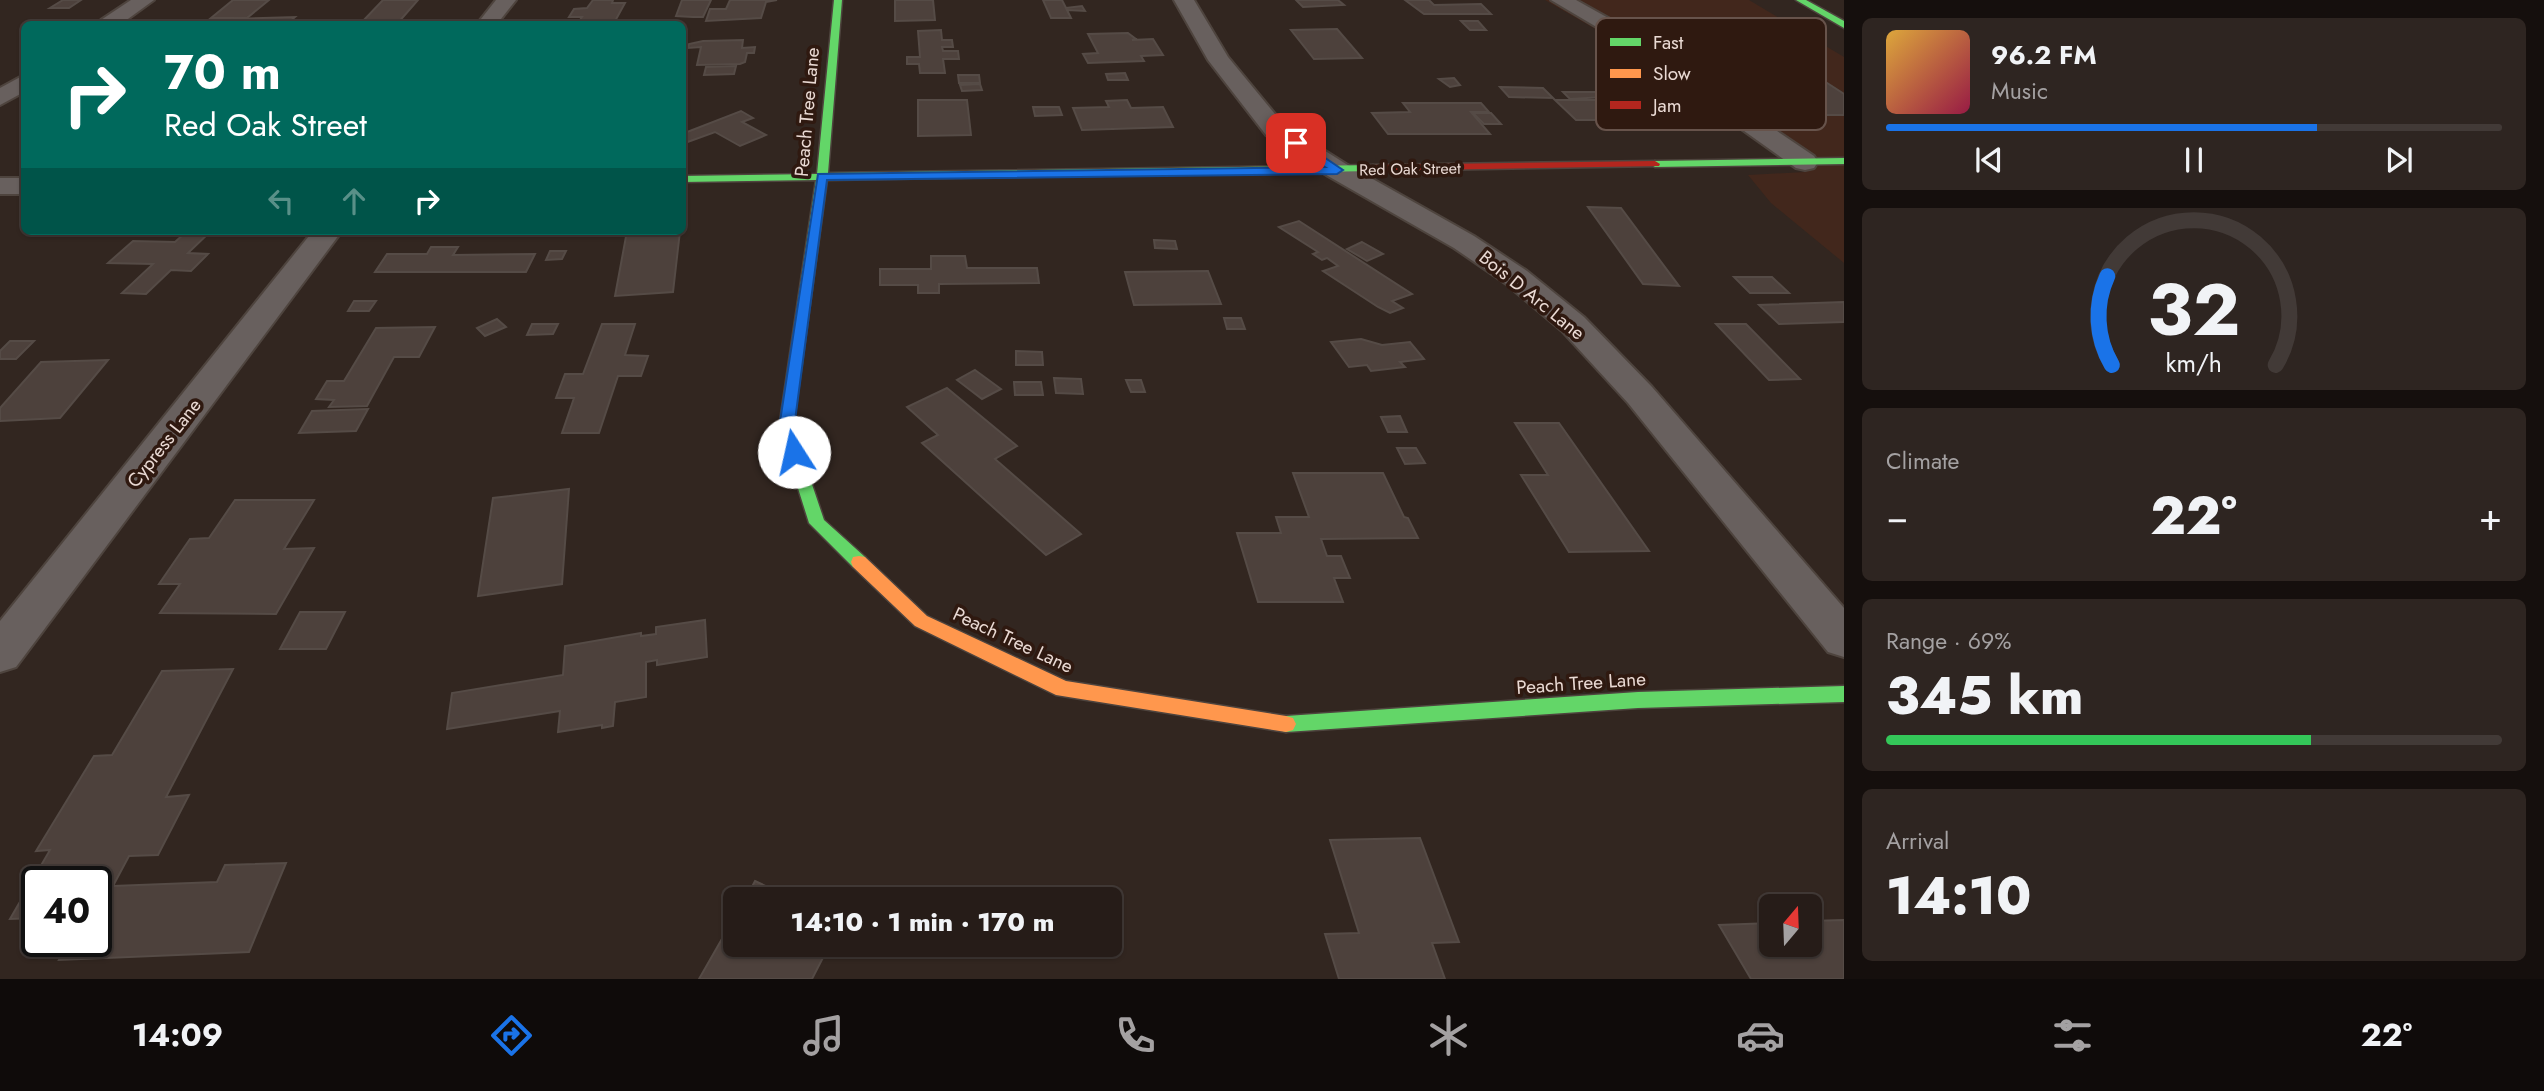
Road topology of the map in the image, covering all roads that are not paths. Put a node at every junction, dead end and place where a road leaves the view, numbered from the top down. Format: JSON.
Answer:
{"nodes":[{"id":1,"x":144,"y":0,"type":"edge"},
{"id":2,"x":506,"y":0,"type":"edge"},
{"id":3,"x":838,"y":0,"type":"edge"},
{"id":4,"x":1184,"y":0,"type":"edge"},
{"id":5,"x":1561,"y":0,"type":"edge"},
{"id":6,"x":1800,"y":0,"type":"edge"},
{"id":7,"x":1596,"y":19,"type":"edge"},
{"id":8,"x":112,"y":21,"type":"edge"},
{"id":9,"x":489,"y":21,"type":"edge"},
{"id":10,"x":1844,"y":25,"type":"edge"},
{"id":11,"x":21,"y":84,"type":"edge"},
{"id":12,"x":0,"y":98,"type":"edge"},
{"id":13,"x":1759,"y":130,"type":"edge"},
{"id":14,"x":1844,"y":161,"type":"edge"},
{"id":15,"x":1805,"y":162,"type":"junction"},
{"id":16,"x":1337,"y":170,"type":"junction"},
{"id":17,"x":822,"y":176,"type":"junction"},
{"id":18,"x":686,"y":179,"type":"edge"},
{"id":19,"x":0,"y":186,"type":"edge"},
{"id":20,"x":21,"y":186,"type":"edge"},
{"id":21,"x":325,"y":235,"type":"edge"},
{"id":22,"x":1844,"y":639,"type":"edge"},
{"id":23,"x":0,"y":654,"type":"edge"},
{"id":24,"x":1844,"y":694,"type":"edge"}],
"edges":[{"from":1,"to":8,"type":"street"},
{"from":2,"to":9,"type":"street"},
{"from":3,"to":17,"type":"street","name":"Peach Tree Lane"},
{"from":4,"to":16,"type":"street","name":"Bois D Arc Lane"},
{"from":5,"to":7,"type":"street"},
{"from":6,"to":10,"type":"street"},
{"from":11,"to":12,"type":"street"},
{"from":13,"to":15,"type":"street"},
{"from":14,"to":15,"type":"street","name":"Red Oak Street"},
{"from":15,"to":16,"type":"street","name":"Red Oak Street"},
{"from":16,"to":17,"type":"street","name":"Red Oak Street"},
{"from":16,"to":22,"type":"street","name":"Bois D Arc Lane"},
{"from":17,"to":18,"type":"street","name":"Red Oak Street"},
{"from":17,"to":24,"type":"street","name":"Peach Tree Lane"},
{"from":19,"to":20,"type":"street"},
{"from":21,"to":23,"type":"street","name":"Cypress Lane"}]}
